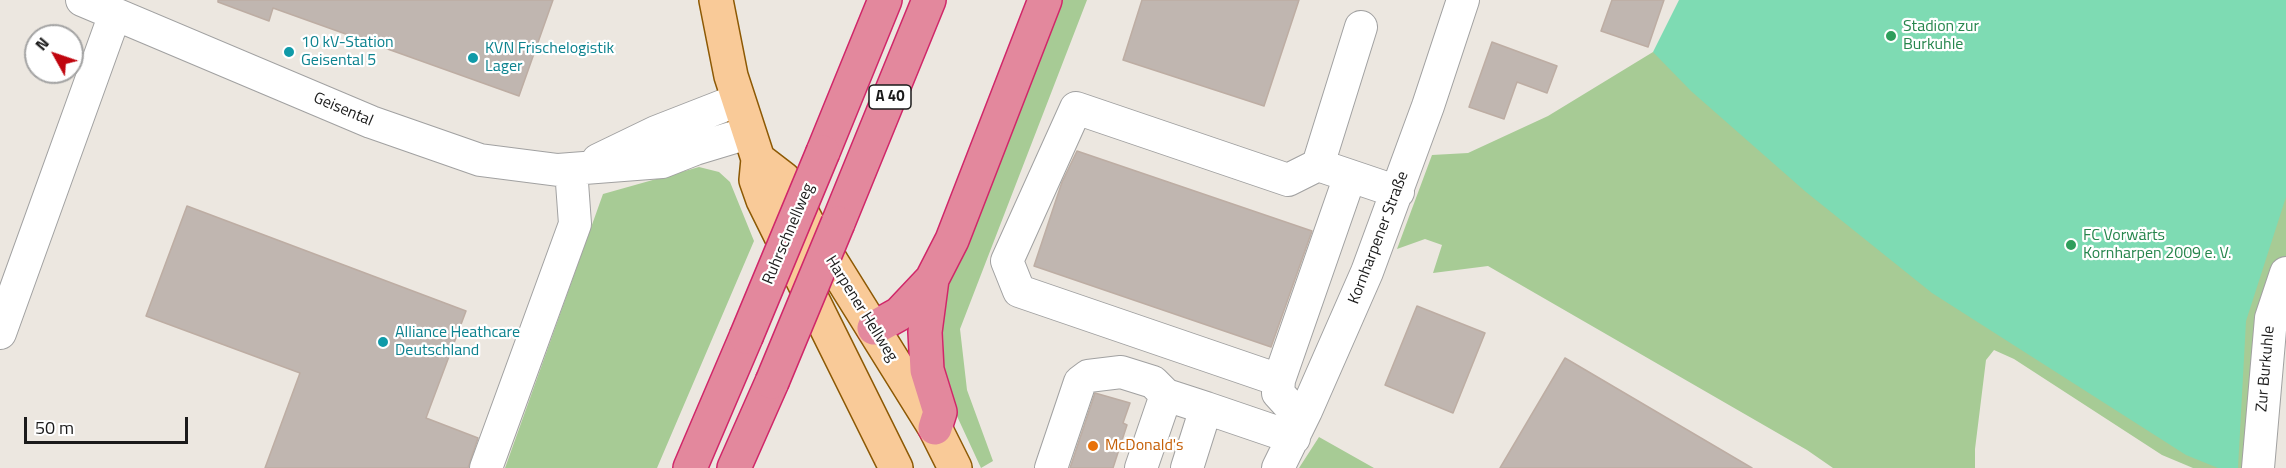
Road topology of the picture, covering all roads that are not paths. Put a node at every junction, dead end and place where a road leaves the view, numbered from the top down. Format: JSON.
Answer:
{"nodes":[{"id":1,"x":82,"y":0,"type":"edge"},
{"id":2,"x":716,"y":0,"type":"edge"},
{"id":3,"x":885,"y":0,"type":"edge"},
{"id":4,"x":929,"y":0,"type":"edge"},
{"id":5,"x":1045,"y":0,"type":"edge"},
{"id":6,"x":1463,"y":0,"type":"edge"},
{"id":7,"x":115,"y":14,"type":"junction"},
{"id":8,"x":1361,"y":27,"type":"dead end"},
{"id":9,"x":738,"y":100,"type":"junction"},
{"id":10,"x":753,"y":146,"type":"junction"},
{"id":11,"x":1318,"y":165,"type":"junction"},
{"id":12,"x":576,"y":168,"type":"junction"},
{"id":13,"x":1350,"y":176,"type":"junction"},
{"id":14,"x":1398,"y":192,"type":"junction"},
{"id":15,"x":2286,"y":273,"type":"edge"},
{"id":16,"x":932,"y":279,"type":"junction"},
{"id":17,"x":822,"y":314,"type":"junction"},
{"id":18,"x":874,"y":328,"type":"junction"},
{"id":19,"x":0,"y":333,"type":"edge"},
{"id":20,"x":1279,"y":380,"type":"junction"},
{"id":21,"x":1166,"y":395,"type":"junction"},
{"id":22,"x":1206,"y":408,"type":"junction"},
{"id":23,"x":1300,"y":424,"type":"junction"},
{"id":24,"x":941,"y":452,"type":"edge"},
{"id":25,"x":486,"y":468,"type":"edge"},
{"id":26,"x":690,"y":468,"type":"edge"},
{"id":27,"x":734,"y":468,"type":"edge"},
{"id":28,"x":896,"y":468,"type":"edge"},
{"id":29,"x":1051,"y":468,"type":"edge"},
{"id":30,"x":1141,"y":468,"type":"edge"},
{"id":31,"x":1187,"y":468,"type":"edge"},
{"id":32,"x":1278,"y":468,"type":"edge"},
{"id":33,"x":2258,"y":468,"type":"edge"}],
"edges":[{"from":1,"to":7,"type":"street","name":"Geisental"},
{"from":2,"to":9,"type":"main road","name":"Harpener Hellweg"},
{"from":3,"to":26,"type":"highway","name":"Ruhrschnellweg","number":"A 40","bridge":true},
{"from":4,"to":27,"type":"highway","number":"A 40","bridge":true},
{"from":5,"to":16,"type":"highway"},
{"from":6,"to":14,"type":"street","name":"Kornharpener Straße"},
{"from":7,"to":12,"type":"street","name":"Geisental"},
{"from":7,"to":19,"type":"street"},
{"from":8,"to":11,"type":"street"},
{"from":9,"to":10,"type":"main road","name":"Harpener Hellweg"},
{"from":9,"to":12,"type":"street","name":"Geisental"},
{"from":10,"to":12,"type":"street","name":"Geisental"},
{"from":10,"to":17,"type":"main road","name":"Harpener Hellweg"},
{"from":10,"to":18,"type":"main road","name":"Harpener Hellweg"},
{"from":11,"to":13,"type":"street"},
{"from":11,"to":20,"type":"street"},
{"from":12,"to":25,"type":"street"},
{"from":13,"to":14,"type":"street"},
{"from":13,"to":20,"type":"street"},
{"from":14,"to":23,"type":"street","name":"Kornharpener Straße"},
{"from":15,"to":33,"type":"street","name":"Zur Burkuhle"},
{"from":16,"to":18,"type":"highway"},
{"from":16,"to":24,"type":"highway"},
{"from":17,"to":18,"type":"main road"},
{"from":17,"to":28,"type":"main road","name":"Harpener Hellweg"},
{"from":18,"to":24,"type":"main road","name":"Harpener Hellweg"},
{"from":20,"to":23,"type":"street"},
{"from":21,"to":22,"type":"street"},
{"from":21,"to":29,"type":"street"},
{"from":21,"to":30,"type":"street"},
{"from":22,"to":23,"type":"street"},
{"from":22,"to":31,"type":"street"},
{"from":23,"to":32,"type":"street","name":"Kornharpener Straße"}]}
